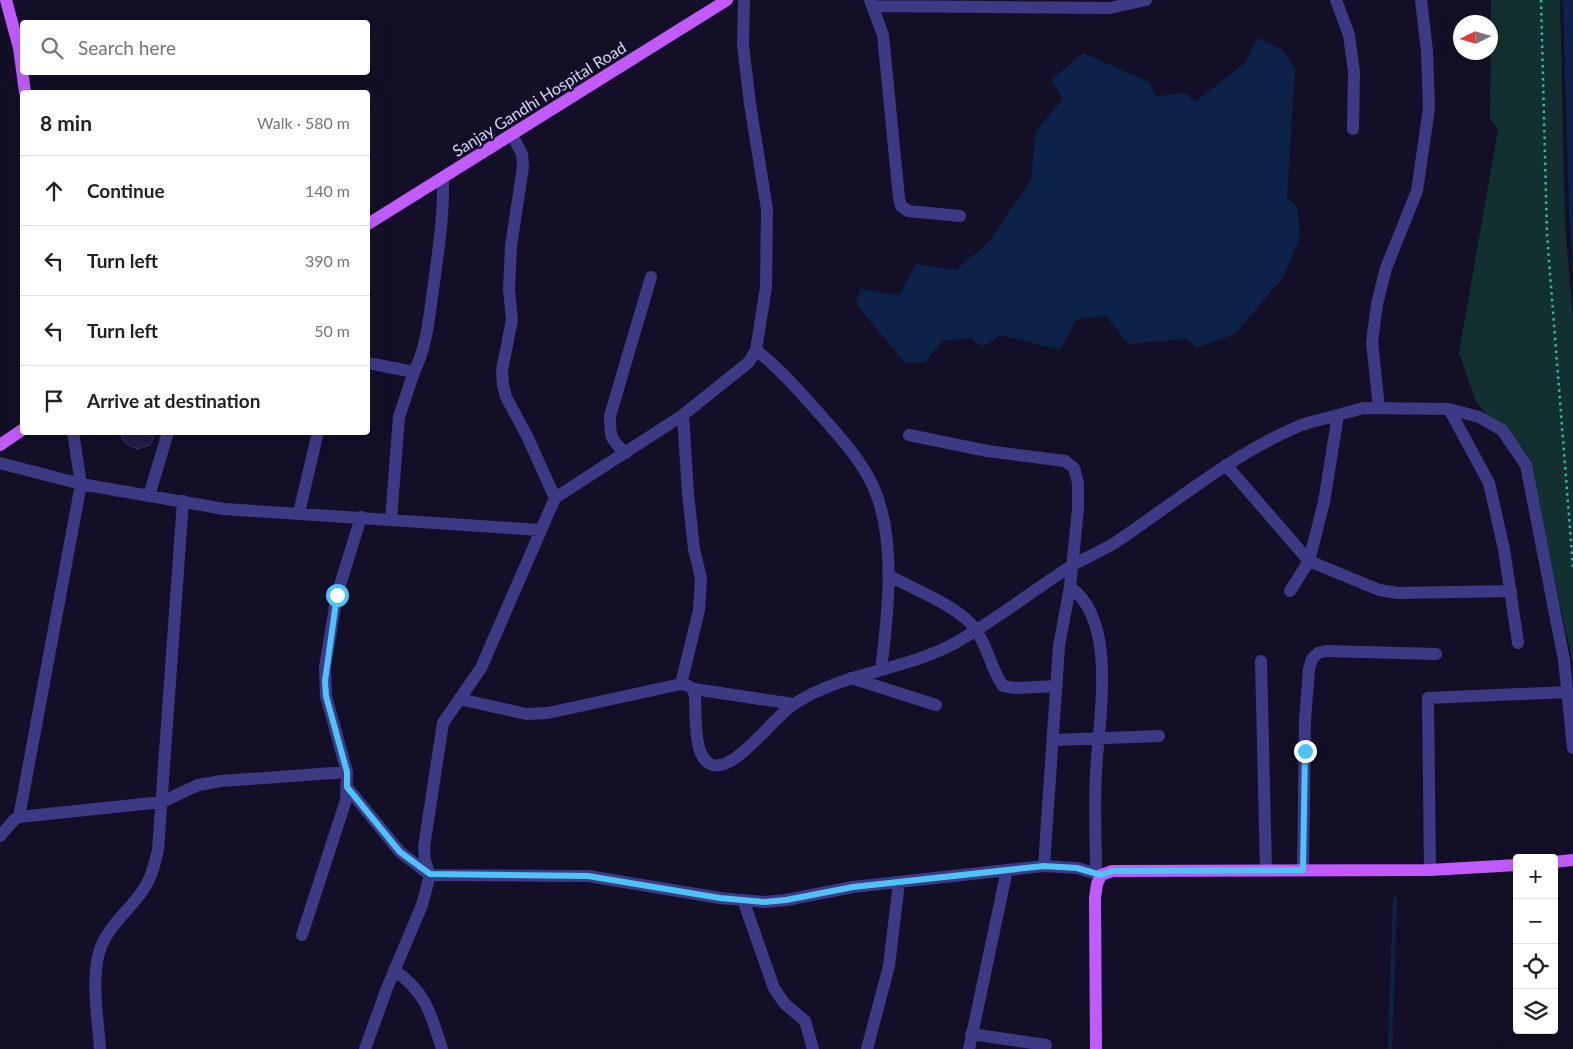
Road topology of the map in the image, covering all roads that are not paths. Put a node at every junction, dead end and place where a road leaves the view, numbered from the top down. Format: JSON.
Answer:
{"nodes":[{"id":1,"x":6,"y":0,"type":"edge"},
{"id":2,"x":725,"y":0,"type":"edge"},
{"id":3,"x":744,"y":0,"type":"edge"},
{"id":4,"x":1146,"y":0,"type":"edge"},
{"id":5,"x":1336,"y":0,"type":"edge"},
{"id":6,"x":1421,"y":0,"type":"edge"},
{"id":7,"x":871,"y":3,"type":"edge"},
{"id":8,"x":20,"y":55,"type":"edge"},
{"id":9,"x":23,"y":75,"type":"edge"},
{"id":10,"x":25,"y":90,"type":"edge"},
{"id":11,"x":1353,"y":129,"type":"dead end"},
{"id":12,"x":512,"y":135,"type":"junction"},
{"id":13,"x":443,"y":178,"type":"junction"},
{"id":14,"x":960,"y":216,"type":"dead end"},
{"id":15,"x":370,"y":223,"type":"edge"},
{"id":16,"x":651,"y":277,"type":"dead end"},
{"id":17,"x":756,"y":350,"type":"junction"},
{"id":18,"x":370,"y":363,"type":"edge"},
{"id":19,"x":414,"y":372,"type":"junction"},
{"id":20,"x":1378,"y":408,"type":"junction"},
{"id":21,"x":1449,"y":409,"type":"junction"},
{"id":22,"x":683,"y":415,"type":"junction"},
{"id":23,"x":1338,"y":415,"type":"junction"},
{"id":24,"x":20,"y":431,"type":"edge"},
{"id":25,"x":73,"y":435,"type":"edge"},
{"id":26,"x":167,"y":435,"type":"edge"},
{"id":27,"x":317,"y":435,"type":"edge"},
{"id":28,"x":909,"y":436,"type":"dead end"},
{"id":29,"x":0,"y":445,"type":"edge"},
{"id":30,"x":626,"y":453,"type":"junction"},
{"id":31,"x":0,"y":463,"type":"edge"},
{"id":32,"x":1226,"y":466,"type":"junction"},
{"id":33,"x":81,"y":484,"type":"junction"},
{"id":34,"x":149,"y":496,"type":"junction"},
{"id":35,"x":555,"y":498,"type":"junction"},
{"id":36,"x":183,"y":501,"type":"junction"},
{"id":37,"x":299,"y":513,"type":"junction"},
{"id":38,"x":361,"y":517,"type":"junction"},
{"id":39,"x":392,"y":519,"type":"junction"},
{"id":40,"x":540,"y":530,"type":"junction"},
{"id":41,"x":1309,"y":562,"type":"junction"},
{"id":42,"x":1073,"y":566,"type":"junction"},
{"id":43,"x":888,"y":575,"type":"junction"},
{"id":44,"x":1070,"y":587,"type":"junction"},
{"id":45,"x":1290,"y":591,"type":"dead end"},
{"id":46,"x":1511,"y":591,"type":"junction"},
{"id":47,"x":976,"y":630,"type":"junction"},
{"id":48,"x":1518,"y":644,"type":"dead end"},
{"id":49,"x":1436,"y":654,"type":"dead end"},
{"id":50,"x":1261,"y":661,"type":"dead end"},
{"id":51,"x":881,"y":670,"type":"junction"},
{"id":52,"x":852,"y":678,"type":"junction"},
{"id":53,"x":681,"y":684,"type":"junction"},
{"id":54,"x":1057,"y":686,"type":"junction"},
{"id":55,"x":694,"y":690,"type":"junction"},
{"id":56,"x":1568,"y":692,"type":"junction"},
{"id":57,"x":459,"y":699,"type":"junction"},
{"id":58,"x":793,"y":704,"type":"junction"},
{"id":59,"x":936,"y":705,"type":"dead end"},
{"id":60,"x":1159,"y":736,"type":"dead end"},
{"id":61,"x":1098,"y":737,"type":"junction"},
{"id":62,"x":1054,"y":740,"type":"junction"},
{"id":63,"x":1573,"y":748,"type":"edge"},
{"id":64,"x":347,"y":772,"type":"junction"},
{"id":65,"x":347,"y":787,"type":"junction"},
{"id":66,"x":162,"y":802,"type":"junction"},
{"id":67,"x":19,"y":817,"type":"junction"},
{"id":68,"x":2,"y":831,"type":"edge"},
{"id":69,"x":1573,"y":860,"type":"edge"},
{"id":70,"x":1558,"y":862,"type":"edge"},
{"id":71,"x":1513,"y":865,"type":"edge"},
{"id":72,"x":1044,"y":866,"type":"junction"},
{"id":73,"x":1007,"y":870,"type":"junction"},
{"id":74,"x":1303,"y":870,"type":"junction"},
{"id":75,"x":1430,"y":870,"type":"junction"},
{"id":76,"x":1266,"y":871,"type":"junction"},
{"id":77,"x":430,"y":874,"type":"junction"},
{"id":78,"x":1098,"y":874,"type":"junction"},
{"id":79,"x":899,"y":882,"type":"junction"},
{"id":80,"x":743,"y":900,"type":"junction"},
{"id":81,"x":302,"y":935,"type":"dead end"},
{"id":82,"x":394,"y":970,"type":"junction"},
{"id":83,"x":971,"y":1034,"type":"junction"},
{"id":84,"x":1046,"y":1045,"type":"dead end"},
{"id":85,"x":100,"y":1049,"type":"edge"},
{"id":86,"x":365,"y":1049,"type":"edge"},
{"id":87,"x":442,"y":1049,"type":"edge"},
{"id":88,"x":813,"y":1049,"type":"edge"},
{"id":89,"x":867,"y":1049,"type":"edge"},
{"id":90,"x":970,"y":1049,"type":"edge"},
{"id":91,"x":1096,"y":1049,"type":"edge"}],
"edges":[{"from":1,"to":8,"type":"main road"},
{"from":2,"to":12,"type":"main road","name":"Sanjay Gandhi Hospital Road"},
{"from":3,"to":17,"type":"street"},
{"from":4,"to":7,"type":"street"},
{"from":5,"to":11,"type":"street"},
{"from":6,"to":20,"type":"street"},
{"from":7,"to":14,"type":"street"},
{"from":9,"to":10,"type":"main road"},
{"from":12,"to":13,"type":"main road","name":"Sanjay Gandhi Hospital Road"},
{"from":12,"to":35,"type":"street"},
{"from":13,"to":15,"type":"main road","name":"Sanjay Gandhi Hospital Road"},
{"from":13,"to":19,"type":"street"},
{"from":16,"to":30,"type":"street"},
{"from":17,"to":22,"type":"street"},
{"from":17,"to":43,"type":"street"},
{"from":18,"to":19,"type":"street"},
{"from":19,"to":39,"type":"street"},
{"from":20,"to":21,"type":"street"},
{"from":20,"to":23,"type":"street"},
{"from":21,"to":46,"type":"street"},
{"from":21,"to":56,"type":"street"},
{"from":22,"to":30,"type":"street"},
{"from":22,"to":53,"type":"street"},
{"from":23,"to":32,"type":"street"},
{"from":23,"to":41,"type":"street"},
{"from":24,"to":29,"type":"main road"},
{"from":25,"to":33,"type":"street"},
{"from":26,"to":34,"type":"street"},
{"from":27,"to":37,"type":"street"},
{"from":28,"to":42,"type":"street"},
{"from":30,"to":35,"type":"street"},
{"from":31,"to":33,"type":"street"},
{"from":32,"to":41,"type":"street"},
{"from":32,"to":42,"type":"street"},
{"from":33,"to":34,"type":"street"},
{"from":33,"to":67,"type":"street"},
{"from":34,"to":36,"type":"street"},
{"from":35,"to":40,"type":"street"},
{"from":36,"to":37,"type":"street"},
{"from":36,"to":66,"type":"street"},
{"from":37,"to":38,"type":"street"},
{"from":38,"to":39,"type":"street"},
{"from":38,"to":64,"type":"street"},
{"from":39,"to":40,"type":"street"},
{"from":40,"to":57,"type":"street"},
{"from":41,"to":45,"type":"street"},
{"from":41,"to":46,"type":"street"},
{"from":42,"to":44,"type":"street"},
{"from":42,"to":47,"type":"street"},
{"from":43,"to":47,"type":"street"},
{"from":43,"to":51,"type":"street"},
{"from":44,"to":54,"type":"street"},
{"from":44,"to":61,"type":"street"},
{"from":46,"to":48,"type":"street"},
{"from":47,"to":51,"type":"street"},
{"from":47,"to":54,"type":"street"},
{"from":49,"to":74,"type":"street"},
{"from":50,"to":76,"type":"street"},
{"from":51,"to":52,"type":"street"},
{"from":52,"to":58,"type":"street"},
{"from":52,"to":59,"type":"street"},
{"from":53,"to":55,"type":"street"},
{"from":53,"to":57,"type":"street"},
{"from":54,"to":62,"type":"street"},
{"from":55,"to":58,"type":"street"},
{"from":55,"to":58,"type":"street"},
{"from":56,"to":63,"type":"street"},
{"from":56,"to":75,"type":"street"},
{"from":57,"to":77,"type":"street"},
{"from":60,"to":61,"type":"street"},
{"from":61,"to":62,"type":"street"},
{"from":61,"to":78,"type":"street"},
{"from":62,"to":72,"type":"street"},
{"from":64,"to":65,"type":"street"},
{"from":64,"to":66,"type":"street"},
{"from":65,"to":77,"type":"street"},
{"from":65,"to":81,"type":"street"},
{"from":66,"to":67,"type":"street"},
{"from":66,"to":85,"type":"street"},
{"from":67,"to":68,"type":"street"},
{"from":69,"to":70,"type":"main road"},
{"from":71,"to":75,"type":"main road"},
{"from":72,"to":73,"type":"street"},
{"from":72,"to":78,"type":"street"},
{"from":73,"to":79,"type":"street"},
{"from":73,"to":83,"type":"street"},
{"from":74,"to":75,"type":"main road"},
{"from":74,"to":76,"type":"main road"},
{"from":76,"to":78,"type":"main road"},
{"from":77,"to":80,"type":"street"},
{"from":77,"to":82,"type":"street"},
{"from":78,"to":91,"type":"main road"},
{"from":79,"to":80,"type":"street"},
{"from":79,"to":89,"type":"street"},
{"from":80,"to":88,"type":"street"},
{"from":82,"to":86,"type":"street"},
{"from":82,"to":87,"type":"street"},
{"from":83,"to":84,"type":"street"},
{"from":83,"to":90,"type":"street"}]}
